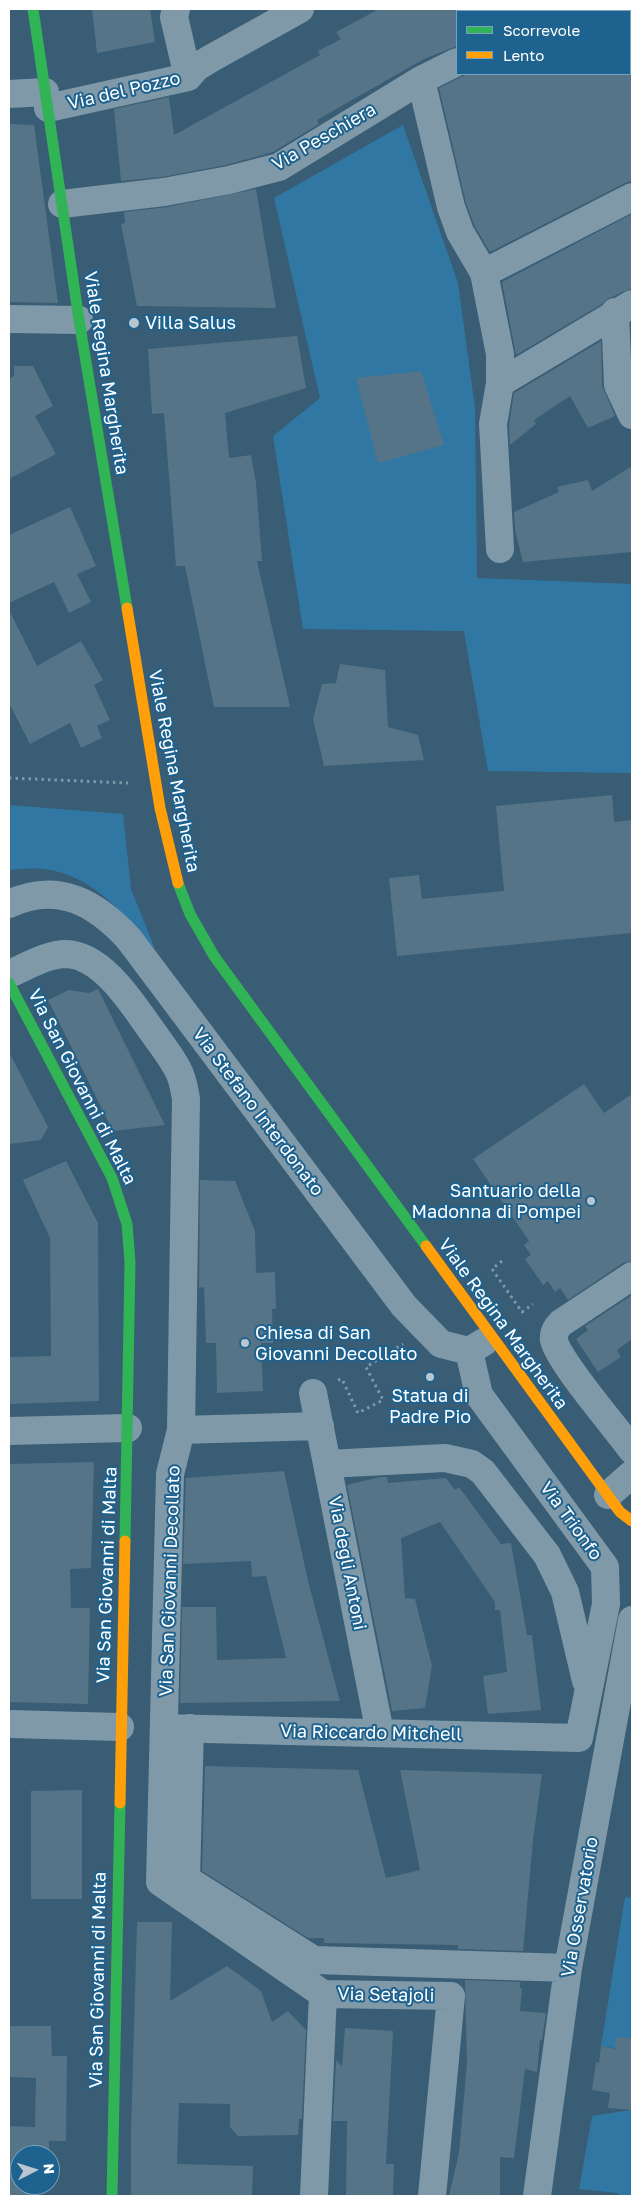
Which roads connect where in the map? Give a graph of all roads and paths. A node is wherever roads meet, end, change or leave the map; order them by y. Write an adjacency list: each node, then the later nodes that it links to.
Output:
1 (33, 9): 8 (main road, Viale Regina Margherita)
2 (176, 9): 5 (street)
3 (300, 9): 5 (street, Via del Pozzo)
4 (456, 63): 6 (street, Via Peschiera)
5 (188, 77): 8 (street, Via del Pozzo)
6 (422, 80): 10 (street, Via Peschiera); 11 (street)
7 (9, 94): 8 (street, Via del Pozzo)
8 (46, 100): 10 (main road, Viale Regina Margherita)
9 (632, 197): 11 (street)
10 (62, 204): 14 (main road, Viale Regina Margherita)
11 (484, 273): 15 (street)
12 (624, 308): 15 (street); 16 (street)
13 (9, 319): 14 (street)
14 (79, 320): 19 (main road, Viale Regina Margherita)
15 (500, 383): 17 (street)
16 (632, 415)
17 (500, 549)
18 (9, 778): 19 (path)
19 (156, 784): 29 (main road, Viale Regina Margherita)
20 (9, 904): 28 (street, Via Stefano Interdonato)
21 (9, 974): 34 (street, Via San Giovanni Decollato)
22 (9, 983): 33 (main road, Via San Giovanni di Malta)
23 (502, 1261): 25 (path)
24 (632, 1276): 36 (street)
25 (508, 1292): 26 (path); 27 (path)
26 (503, 1296)
27 (532, 1304)
28 (426, 1330): 30 (street, Via Stefano Interdonato); 31 (path)
29 (492, 1337): 30 (street); 39 (main road, Viale Regina Margherita)
30 (469, 1351): 42 (street, Via Trionfo)
31 (313, 1393): 32 (street, Via degli Antoni)
32 (320, 1426): 34 (street); 37 (street, Via degli Antoni)
33 (128, 1428): 35 (street); 44 (main road, Via San Giovanni di Malta)
34 (181, 1430): 45 (street, Via San Giovanni Decollato)
35 (9, 1431)
36 (632, 1450)
37 (327, 1464): 42 (street); 46 (street, Via degli Antoni)
38 (632, 1474): 39 (street)
39 (608, 1495): 40 (main road, Viale Regina Margherita)
40 (632, 1521)
41 (632, 1620): 48 (street, Via Osservatorio)
42 (588, 1687): 47 (street, Via Trionfo)
43 (9, 1724): 44 (street)
44 (120, 1727): 50 (main road, Via San Giovanni di Malta)
45 (177, 1728): 46 (street, Via Riccardo Mitchell); 48 (street); 49 (street, Via San Giovanni Decollato)
46 (380, 1733): 47 (street, Via Riccardo Mitchell)
47 (579, 1738)
48 (568, 1968): 53 (street, Via Osservatorio)
49 (323, 1994): 51 (street, Via Setajoli); 52 (street, Via Setajoli)
50 (112, 2196)
51 (314, 2196)
52 (432, 2196)
53 (537, 2196)

